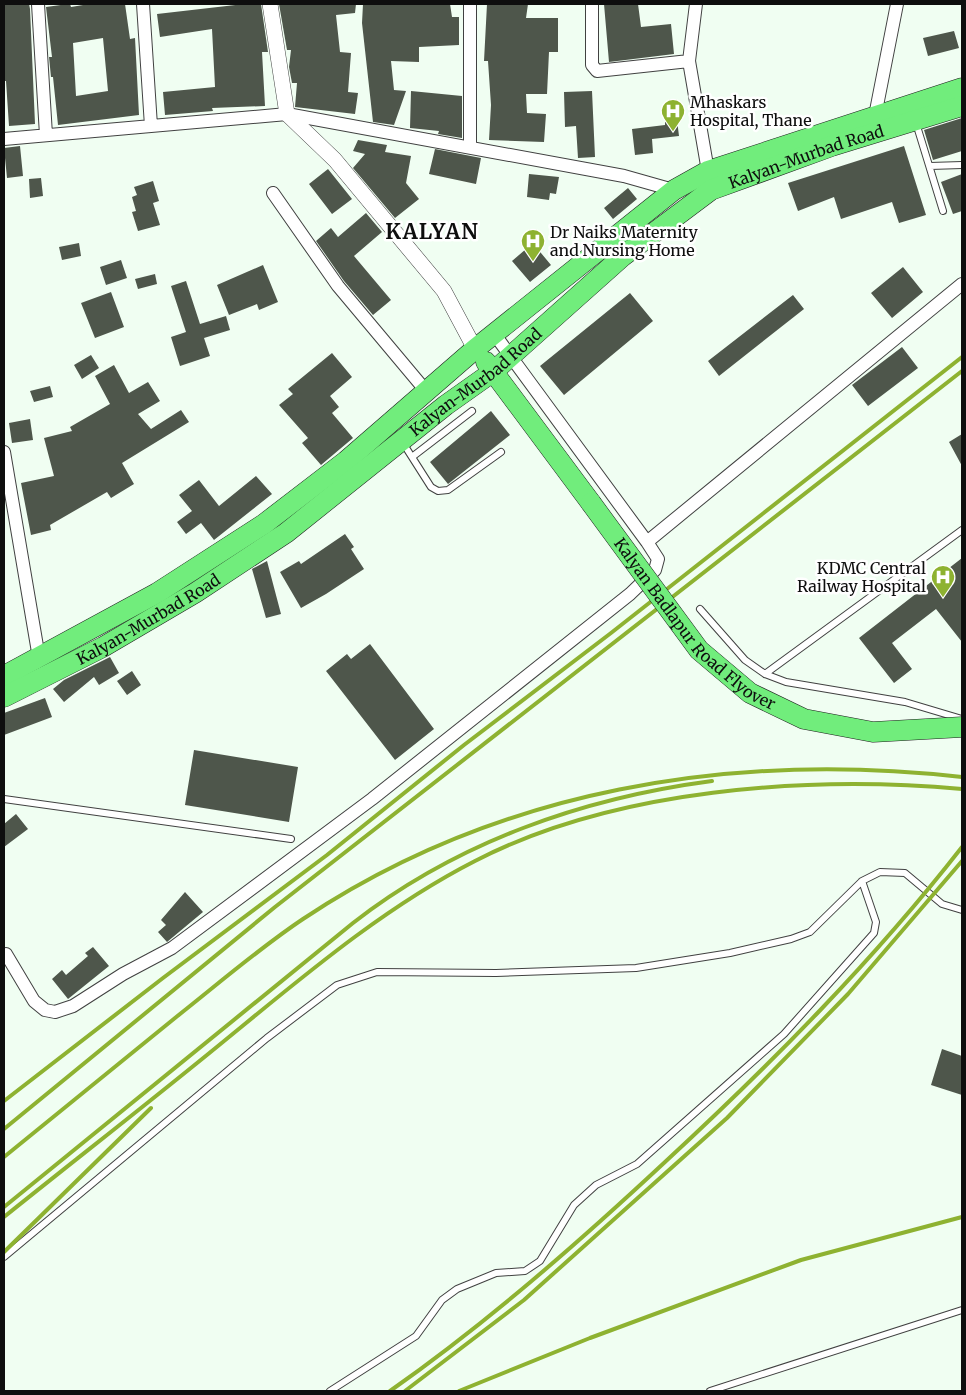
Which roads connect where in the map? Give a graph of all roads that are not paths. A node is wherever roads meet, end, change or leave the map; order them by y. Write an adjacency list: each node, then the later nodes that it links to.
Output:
1 (38, 4): 15 (street)
2 (143, 4): 13 (street)
3 (270, 4): 11 (street)
4 (470, 4): 17 (street)
5 (592, 4): 8 (street)
6 (696, 4): 8 (street)
7 (898, 4): 14 (street)
8 (689, 61): 20 (street)
9 (962, 88): 14 (main road, Kalyan-Murbad Road)
10 (962, 106): 12 (main road, Kalyan-Murbad Road)
11 (288, 114): 13 (street); 17 (street); 26 (street)
12 (916, 122): 14 (main road, Kalyan-Murbad Road); 19 (lane)
13 (151, 126): 15 (street)
14 (872, 126): 20 (main road, Kalyan-Murbad Road)
15 (46, 136): 16 (street)
16 (4, 139)
17 (470, 147): 21 (street)
18 (962, 165): 19 (lane)
19 (930, 166): 23 (lane)
20 (706, 186): 21 (main road, Kalyan-Murbad Road); 21 (street); 27 (main road, Kalyan-Murbad Road)
21 (674, 190): 25 (main road, Kalyan-Murbad Road)
22 (273, 193): 29 (street)
23 (943, 211)
24 (962, 284): 35 (street)
25 (495, 335): 26 (main road, Kalyan-Murbad Road); 27 (street)
26 (475, 349): 28 (main road, Kalyan Badlapur Road Flyover); 29 (main road, Kalyan-Murbad Road)
27 (512, 356): 28 (main road, Kalyan-Murbad Road); 35 (street)
28 (503, 386): 31 (main road, Kalyan-Murbad Road); 42 (main road, Kalyan Badlapur Road Flyover, bridge)
29 (426, 391): 37 (main road, Kalyan-Murbad Road)
30 (472, 411): 31 (lane)
31 (407, 450): 33 (lane); 40 (main road, Kalyan-Murbad Road)
32 (4, 452): 37 (street)
33 (501, 452)
34 (962, 530): 38 (lane)
35 (647, 542): 47 (street)
36 (700, 610): 38 (lane)
37 (39, 658): 39 (main road, Kalyan-Murbad Road)
38 (765, 674): 41 (lane)
39 (4, 676)
40 (4, 697)
41 (962, 719)
42 (962, 727)
43 (4, 798): 44 (lane)
44 (291, 839)
45 (862, 881): 46 (lane); 48 (lane); 50 (lane)
46 (962, 910)
47 (4, 956)
48 (4, 1257)
49 (962, 1310): 51 (lane)
50 (330, 1391)
51 (710, 1391)

